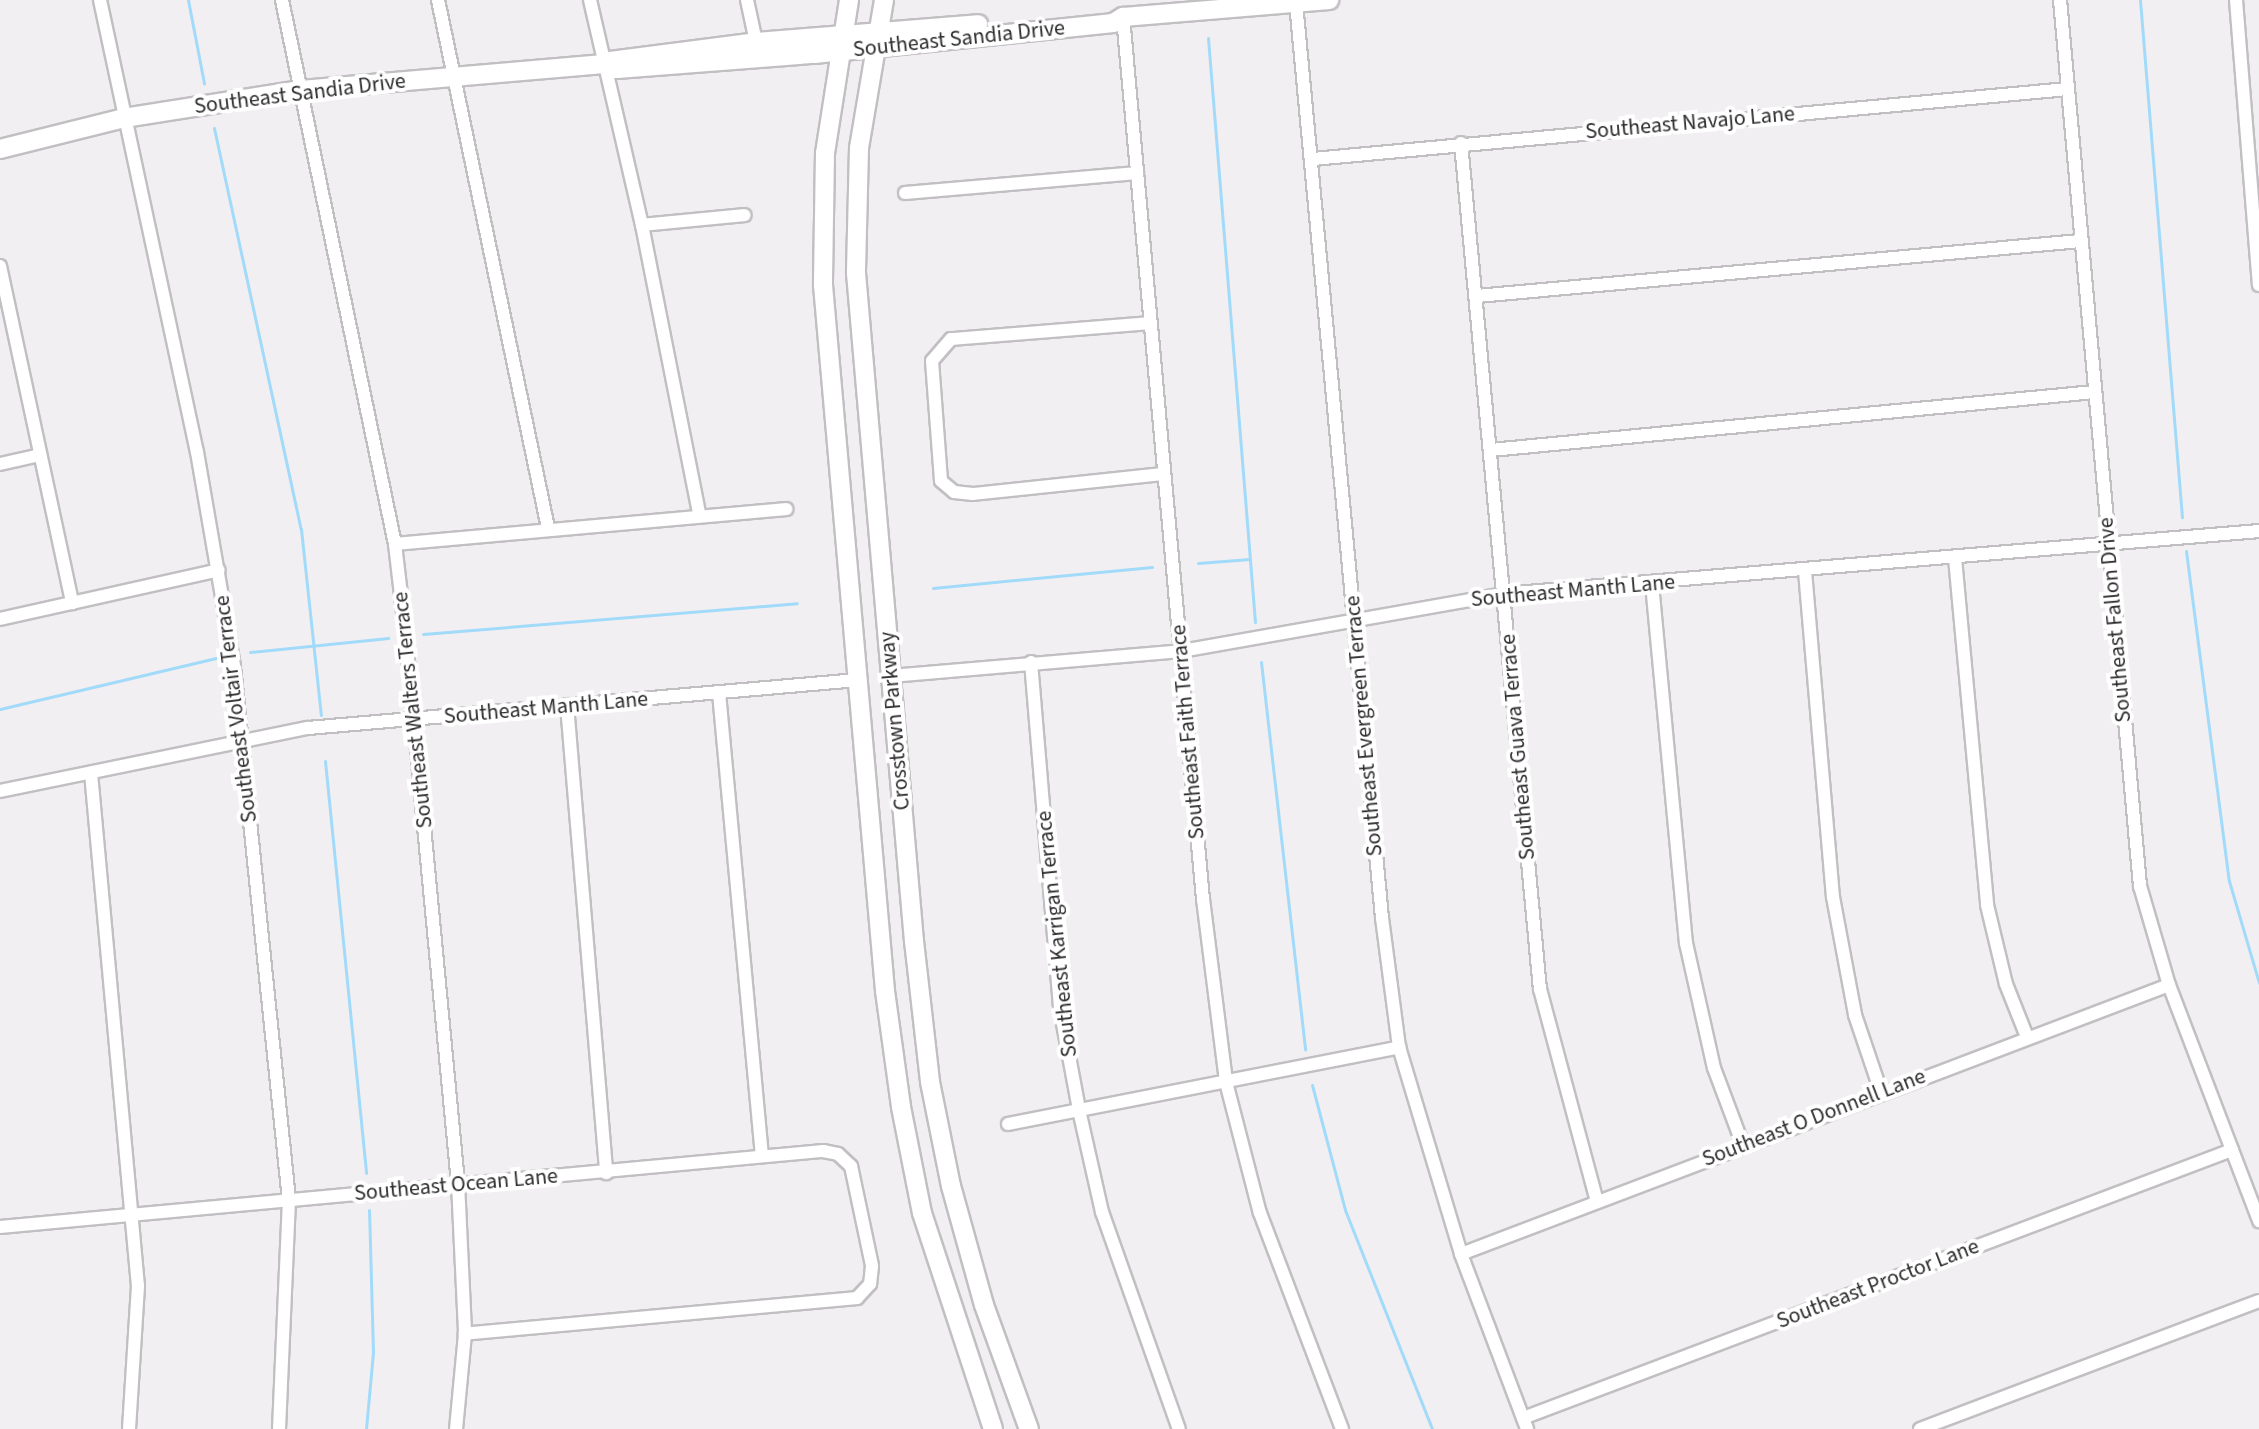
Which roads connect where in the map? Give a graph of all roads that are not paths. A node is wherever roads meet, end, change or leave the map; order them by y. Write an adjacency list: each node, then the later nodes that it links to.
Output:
1 (100, 0): 20 (street, Southeast Voltair Terrace)
2 (282, 0): 19 (street, Southeast Walters Terrace)
3 (438, 0): 17 (street)
4 (590, 0): 16 (street)
5 (747, 0): 14 (street)
6 (849, 0): 15 (main road, Crosstown Parkway)
7 (884, 0): 13 (main road, Crosstown Parkway)
8 (1329, 0): 11 (main road, Southeast Sandia Drive)
9 (2060, 0): 18 (street, Southeast Fallon Drive)
10 (2236, 0): 21 (street)
11 (1296, 3): 12 (main road, Southeast Sandia Drive); 24 (street, Southeast Evergreen Terrace)
12 (1123, 17): 13 (main road, Southeast Sandia Drive); 25 (street, Southeast Faith Terrace)
13 (875, 40): 15 (main road, Southeast Sandia Drive); 56 (main road, Crosstown Parkway)
14 (756, 42): 15 (main road, Southeast Sandia Drive); 16 (main road, Southeast Sandia Drive)
15 (839, 44): 16 (main road, Southeast Sandia Drive); 57 (main road, Crosstown Parkway)
16 (604, 64): 17 (main road, Southeast Sandia Drive); 28 (street)
17 (455, 77): 19 (main road, Southeast Sandia Drive); 42 (street)
18 (2067, 89): 22 (street, Southeast Navajo Lane); 29 (street, Southeast Fallon Drive)
19 (301, 90): 20 (main road, Southeast Sandia Drive); 45 (street, Southeast Walters Terrace)
20 (124, 118): 23 (main road, Southeast Sandia Drive); 47 (street, Southeast Voltair Terrace)
21 (2252, 119): 31 (street)
22 (1461, 143): 24 (street, Southeast Navajo Lane); 32 (street, Southeast Guava Terrace)
23 (0, 149)
24 (1313, 159): 53 (street, Southeast Evergreen Terrace)
25 (1137, 173): 26 (street); 34 (street, Southeast Faith Terrace)
26 (905, 193)
27 (745, 215): 28 (street)
28 (642, 225): 41 (street)
29 (2080, 241): 32 (street); 35 (street, Southeast Fallon Drive)
30 (0, 266): 33 (street)
31 (2259, 285)
32 (1477, 296): 36 (street, Southeast Guava Terrace)
33 (4, 307): 37 (street)
34 (1151, 323): 39 (street, Southeast Faith Terrace); 39 (street)
35 (2094, 392): 36 (street); 44 (street, Southeast Fallon Drive)
36 (1491, 450): 50 (street, Southeast Guava Terrace)
37 (40, 455): 38 (street); 51 (street)
38 (0, 464)
39 (1164, 474): 54 (street, Southeast Faith Terrace)
40 (786, 509): 41 (street)
41 (699, 514): 42 (street)
42 (548, 528): 45 (street)
43 (2259, 531): 44 (street, Southeast Manth Lane)
44 (2109, 542): 46 (street, Southeast Manth Lane); 66 (street, Southeast Fallon Drive)
45 (395, 544): 60 (street, Southeast Walters Terrace)
46 (1955, 558): 48 (street, Southeast Manth Lane); 67 (street)
47 (219, 570): 51 (street); 61 (street, Southeast Voltair Terrace)
48 (1805, 571): 49 (street, Southeast Manth Lane); 70 (street)
49 (1652, 584): 50 (street, Southeast Manth Lane); 73 (street)
50 (1503, 594): 53 (street, Southeast Manth Lane); 79 (street, Southeast Guava Terrace)
51 (72, 603): 52 (street)
52 (0, 619)
53 (1355, 620): 54 (street, Southeast Manth Lane); 68 (street, Southeast Evergreen Terrace)
54 (1181, 651): 55 (street, Southeast Manth Lane); 69 (street, Southeast Faith Terrace)
55 (1031, 662): 56 (street, Southeast Manth Lane); 71 (street, Southeast Karrigan Terrace)
56 (891, 676): 65 (main road, Crosstown Parkway)
57 (858, 680): 58 (street, Southeast Manth Lane); 64 (main road, Crosstown Parkway)
58 (719, 693): 59 (street, Southeast Manth Lane); 75 (street)
59 (567, 705): 60 (street, Southeast Manth Lane); 76 (street)
60 (415, 720): 61 (street, Southeast Manth Lane); 77 (street, Southeast Walters Terrace)
61 (240, 738): 62 (street, Southeast Manth Lane); 78 (street, Southeast Voltair Terrace)
62 (91, 773): 63 (street, Southeast Manth Lane); 80 (street)
63 (0, 791)
64 (881, 933): 65 (main road); 90 (main road, Crosstown Parkway)
65 (914, 941): 91 (main road, Crosstown Parkway)
66 (2169, 985): 67 (street, Southeast O Donnell Lane); 74 (street, Southeast Fallon Drive)
67 (2027, 1037): 70 (street, Southeast O Donnell Lane)
68 (1399, 1047): 69 (street); 83 (street, Southeast Evergreen Terrace)
69 (1226, 1082): 71 (street); 93 (street, Southeast Faith Terrace)
70 (1881, 1092): 73 (street, Southeast O Donnell Lane)
71 (1079, 1110): 72 (street); 92 (street, Southeast Karrigan Terrace)
72 (1008, 1124)
73 (1743, 1145): 79 (street, Southeast O Donnell Lane)
74 (2232, 1150): 81 (street, Southeast Fallon Drive); 86 (street, Southeast Proctor Lane)
75 (762, 1156): 76 (street, Southeast Ocean Lane); 85 (street, Southeast Ocean Lane)
76 (606, 1173): 77 (street, Southeast Ocean Lane)
77 (458, 1183): 78 (street, Southeast Ocean Lane); 85 (street, Southeast Walters Terrace)
78 (289, 1200): 80 (street, Southeast Ocean Lane); 88 (street, Southeast Voltair Terrace)
79 (1597, 1201): 83 (street, Southeast O Donnell Lane)
80 (132, 1214): 82 (street, Southeast Ocean Lane); 87 (street)
81 (2259, 1221)
82 (0, 1227)
83 (1461, 1254): 86 (street, Southeast Evergreen Terrace)
84 (2259, 1301): 94 (street)
85 (465, 1334): 89 (street, Southeast Walters Terrace)
86 (1525, 1423)
87 (129, 1429)
88 (279, 1429)
89 (456, 1429)
90 (993, 1429)
91 (1029, 1429)
92 (1179, 1429)
93 (1342, 1429)
94 (1920, 1429)

